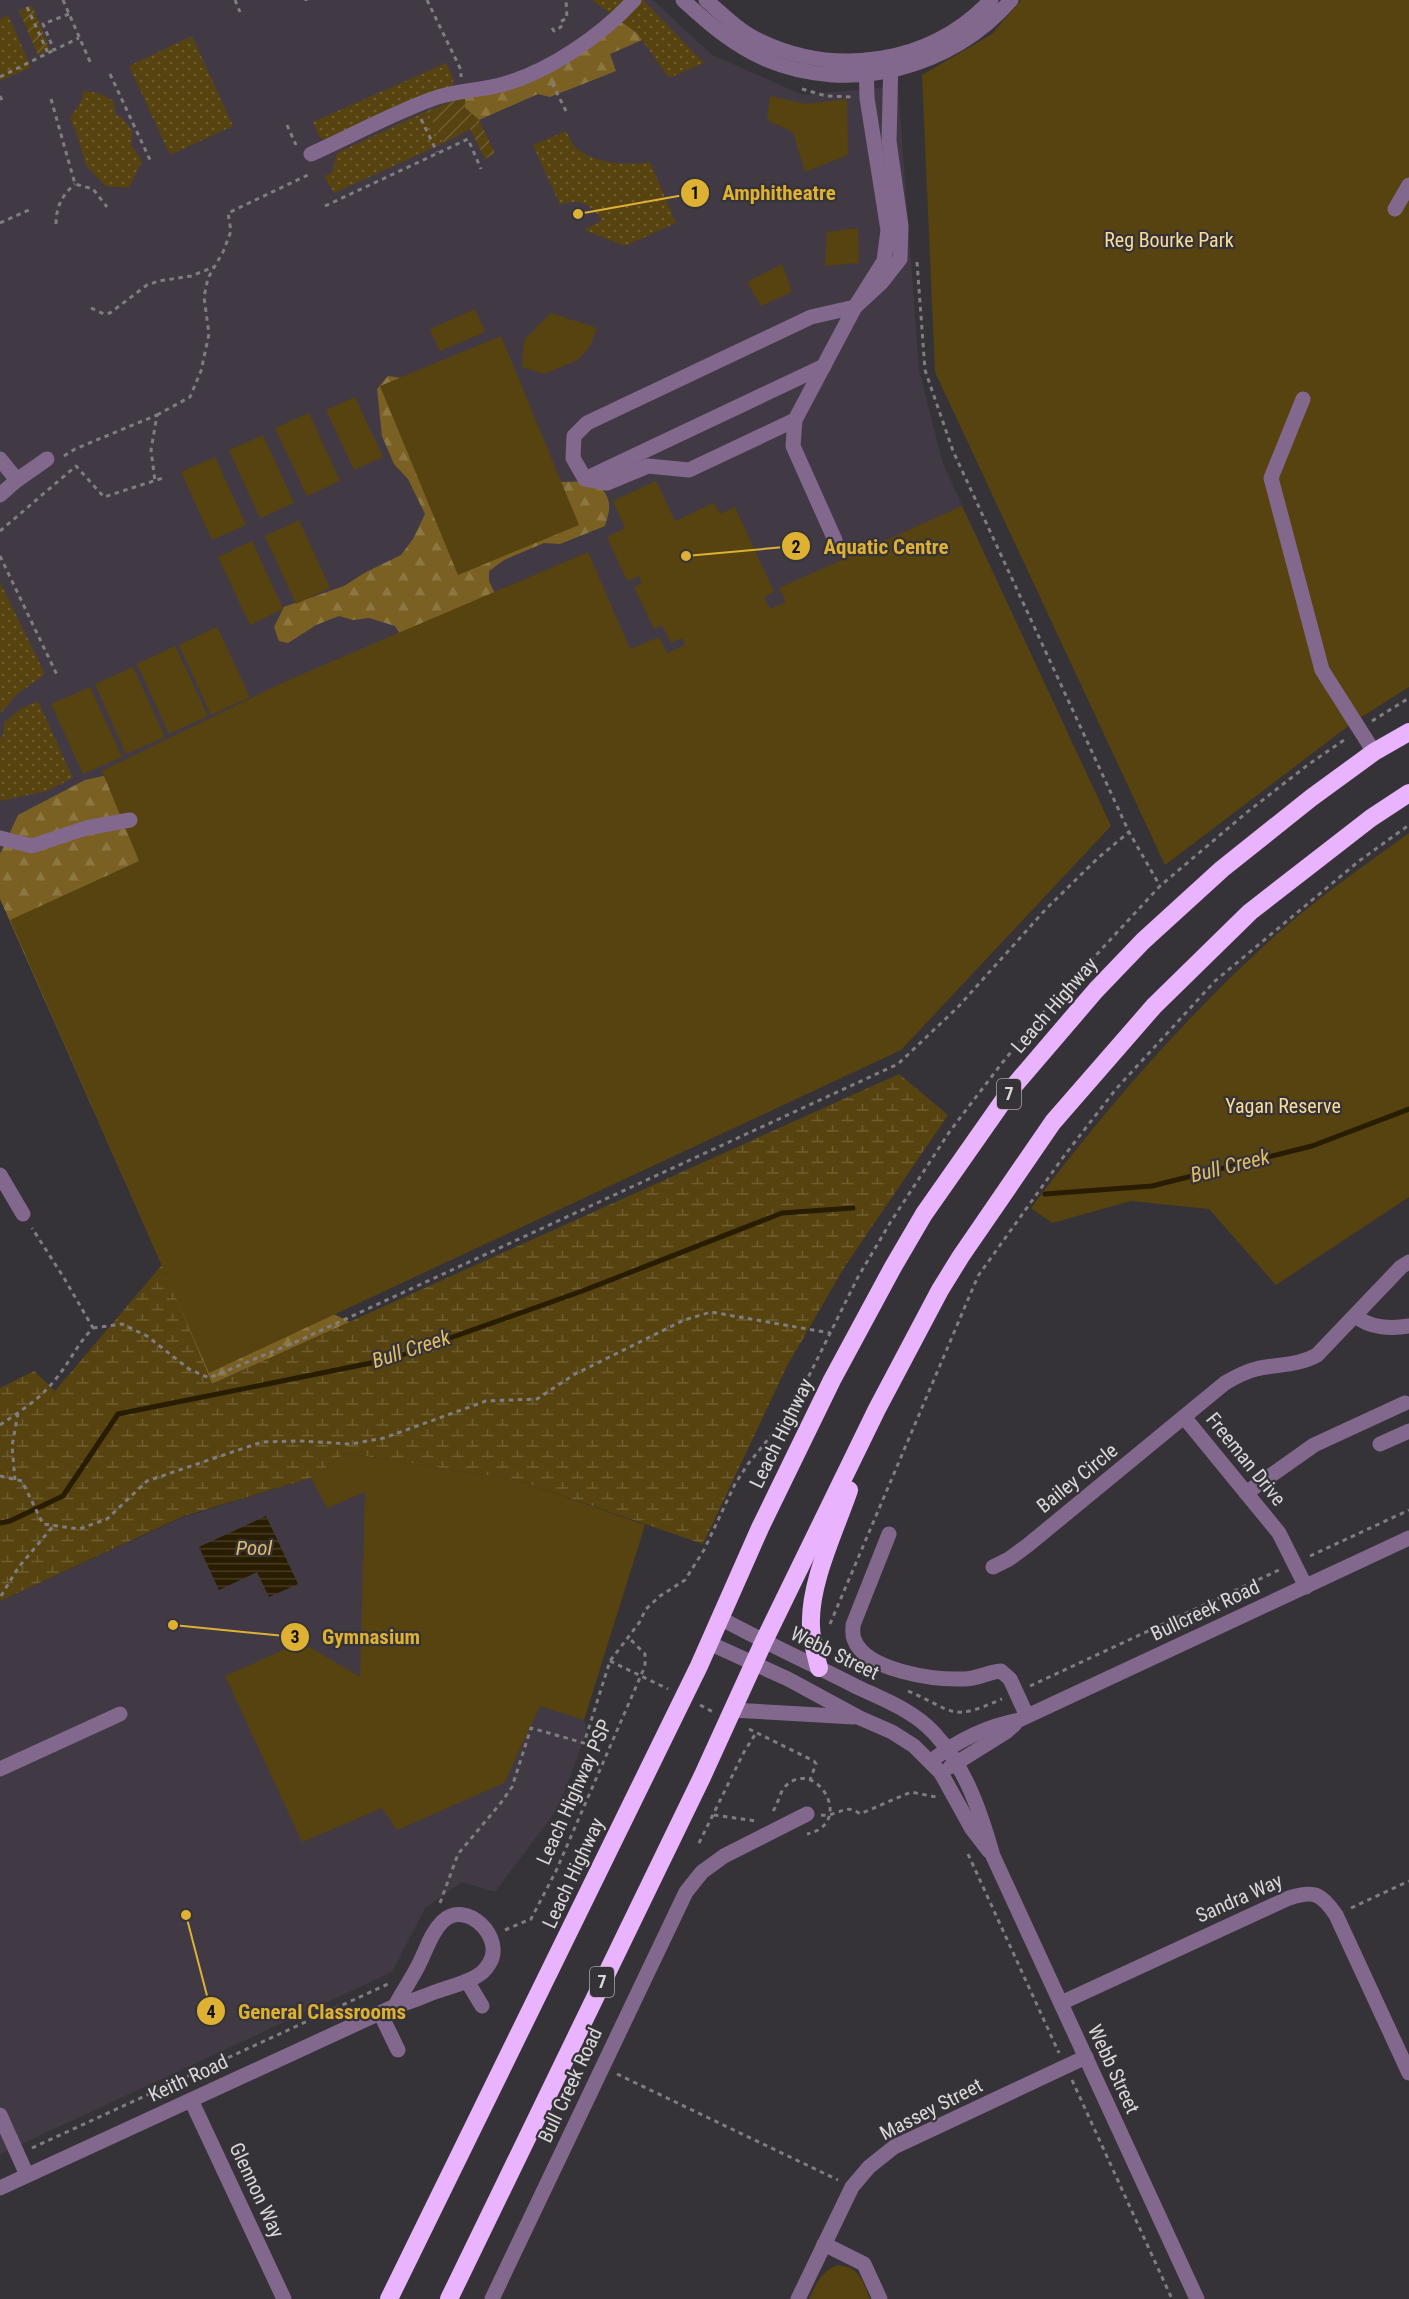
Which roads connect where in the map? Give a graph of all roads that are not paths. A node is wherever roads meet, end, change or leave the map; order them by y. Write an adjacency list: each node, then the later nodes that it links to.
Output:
1 (634, 0): 8 (street)
2 (683, 0): 7 (street)
3 (706, 0): 7 (street)
4 (991, 0): 6 (street)
5 (1011, 0): 6 (street)
6 (891, 64): 7 (street); 11 (street)
7 (866, 67): 11 (street)
8 (311, 154)
9 (1409, 184): 10 (street)
10 (1395, 209)
11 (855, 307): 12 (street); 17 (street)
12 (824, 366): 14 (street); 17 (street)
13 (1303, 399): 22 (street)
14 (795, 420): 17 (street); 20 (street)
15 (0, 459): 18 (street)
16 (52, 460): 18 (street)
17 (585, 479)
18 (17, 480): 19 (street)
19 (0, 495)
20 (835, 540)
21 (1409, 732): 22 (highway, Leach Highway / 7)
22 (1374, 752): 41 (highway, Leach Highway / 7)
23 (1409, 793): 32 (highway, 7)
24 (130, 820): 25 (street)
25 (0, 838)
26 (0, 1175): 27 (street)
27 (23, 1214)
28 (1409, 1262): 29 (street, Freeman Drive)
29 (1356, 1316): 30 (street); 33 (street, Freeman Drive)
30 (1409, 1326)
31 (1405, 1403): 36 (street)
32 (877, 1409): 42 (highway, 7); 45 (highway)
33 (1184, 1417): 36 (street, Freeman Drive); 39 (street, Bailey Circle)
34 (1409, 1431): 35 (street)
35 (1380, 1444)
36 (1246, 1493): 40 (street, Freeman Drive)
37 (889, 1534): 49 (street)
38 (1409, 1538): 40 (street, Bullcreek Road)
39 (993, 1567)
40 (1306, 1587): 49 (street, Bullcreek Road)
41 (720, 1618): 42 (street, Webb Street); 43 (highway, Leach Highway / 7)
42 (764, 1641): 44 (highway, 7); 45 (street, Webb Street)
43 (709, 1643): 44 (street, Webb Street); 69 (highway, Leach Highway / 7)
44 (754, 1664): 46 (highway, 7); 48 (street, Webb Street)
45 (819, 1668): 50 (street, Webb Street)
46 (732, 1710): 48 (street, Webb Street); 70 (highway, 7)
47 (120, 1714): 52 (street)
48 (860, 1718): 51 (street, Webb Street)
49 (1023, 1718): 50 (street, Bullcreek Road)
50 (951, 1755): 51 (street, Bullcreek Road); 54 (street, Webb Street)
51 (936, 1767): 54 (street, Webb Street)
52 (0, 1769)
53 (807, 1814): 71 (street, Bull Creek Road)
54 (993, 1856): 57 (street, Webb Street)
55 (467, 1981): 56 (street, Keith Road); 56 (street, Keith Road); 58 (street)
56 (398, 2000): 59 (street, Keith Road)
57 (1061, 2003): 61 (street, Webb Street); 62 (street, Sandra Way)
58 (482, 2006)
59 (380, 2013): 60 (street); 63 (street, Keith Road)
60 (398, 2050)
61 (1086, 2057): 67 (street, Massey Street); 74 (street, Webb Street)
62 (1409, 2073)
63 (191, 2100): 65 (street, Keith Road); 68 (street, Glennon Way)
64 (0, 2115): 65 (street)
65 (27, 2175): 66 (street, Keith Road)
66 (0, 2188)
67 (824, 2244): 72 (street, Massey Street); 73 (street)
68 (284, 2299)
69 (389, 2299)
70 (449, 2299)
71 (492, 2299)
72 (798, 2299)
73 (880, 2299)
74 (1197, 2299)

